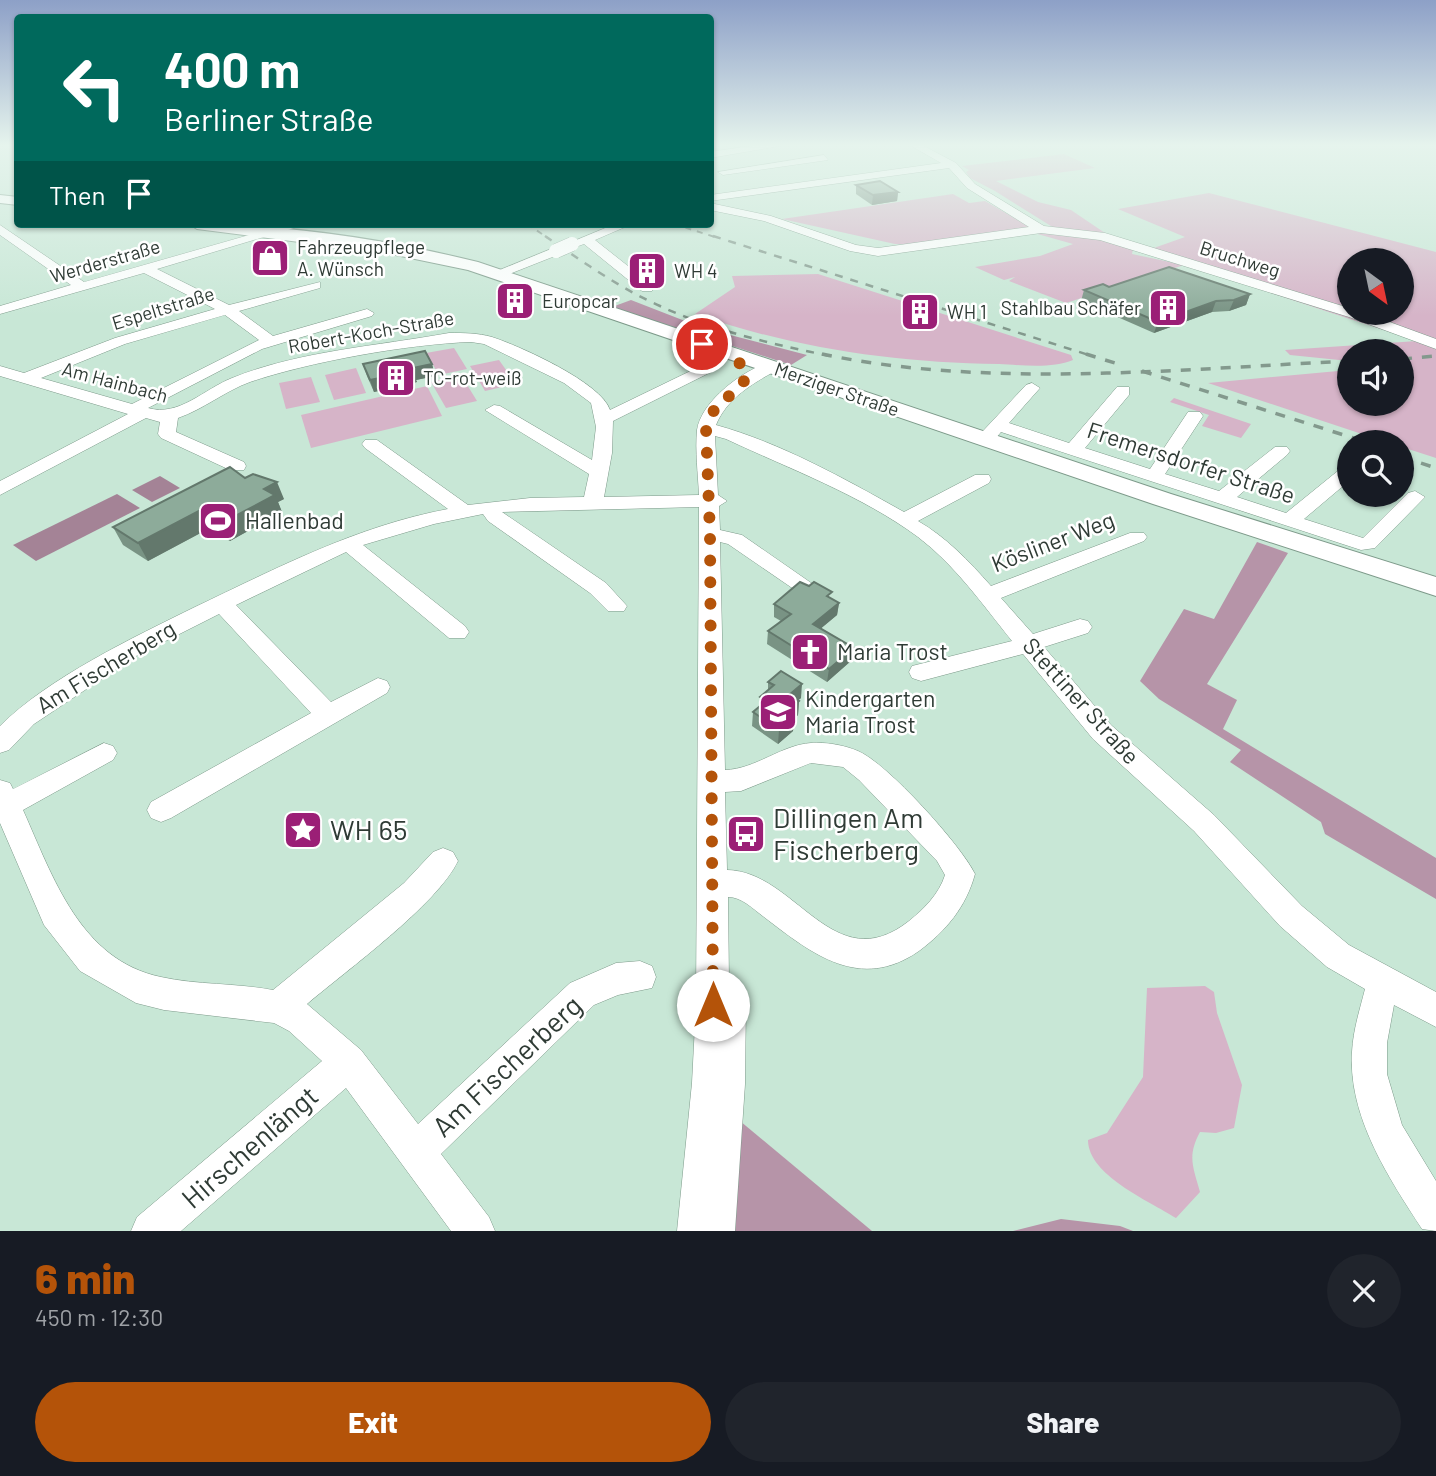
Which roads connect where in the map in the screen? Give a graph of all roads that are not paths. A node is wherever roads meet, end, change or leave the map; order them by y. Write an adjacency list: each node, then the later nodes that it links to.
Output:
1 (996, 201): 7 (street)
2 (714, 207): 7 (street, Bruchweg)
3 (3, 224): 9 (street)
4 (229, 228): 8 (main road, Merziger Straße)
5 (287, 228): 8 (street, Werderstraße)
6 (615, 228): 10 (street)
7 (1041, 229): 18 (street, Bruchweg)
8 (269, 233): 12 (street, Werderstraße); 13 (main road, Merziger Straße)
9 (17, 239): 11 (street); 15 (street)
10 (586, 239): 13 (street, bridge); 16 (street)
11 (0, 244)
12 (147, 269): 15 (street, Werderstraße); 17 (street)
13 (497, 274): 24 (main road, Merziger Straße)
14 (315, 285): 17 (street, Espeltstraße)
15 (82, 287): 19 (street, Werderstraße)
16 (647, 288)
17 (226, 309): 22 (street); 28 (street, Espeltstraße)
18 (1337, 309)
19 (0, 310)
20 (367, 313): 22 (street)
21 (1386, 326): 23 (street, Bruchweg)
22 (270, 341): 33 (street)
23 (1436, 344)
24 (727, 352): 26 (main road, Merziger Straße); 29 (street)
25 (709, 367): 35 (street)
26 (775, 368): 29 (street); 37 (street); 38 (main road, Merziger Straße)
27 (0, 371): 28 (street, Am Hainbach)
28 (25, 378): 33 (street, Am Hainbach)
29 (743, 384): 37 (street)
30 (1032, 388): 38 (street)
31 (1123, 391): 40 (street)
32 (494, 410): 43 (street)
33 (136, 414): 36 (street, Am Hainbach); 47 (street)
34 (1194, 416): 44 (street)
35 (603, 418): 36 (street, Robert-Koch-Straße); 43 (street)
36 (168, 424): 42 (street, Am Hainbach)
37 (711, 429): 50 (street); 54 (street, Stettiner Straße)
38 (992, 433): 40 (street, Fremersdorfer Straße); 59 (main road, Merziger Straße)
39 (372, 444): 53 (street)
40 (1073, 450): 44 (street, Fremersdorfer Straße)
41 (1282, 451): 49 (street)
42 (237, 466)
43 (598, 471): 51 (street)
44 (1154, 477): 49 (street, Fremersdorfer Straße)
45 (982, 480): 54 (street)
46 (1337, 482): 55 (street)
47 (0, 489)
48 (1415, 497): 55 (street, Fremersdorfer Straße)
49 (1222, 499): 55 (street, Fremersdorfer Straße)
50 (713, 501): 51 (street, Am Fischerberg); 56 (street)
51 (593, 503): 52 (street, Am Fischerberg)
52 (489, 507): 53 (street, Am Fischerberg); 63 (street)
53 (463, 511): 58 (street, Am Fischerberg)
54 (906, 519): 61 (street, Stettiner Straße)
55 (1289, 522)
56 (715, 534): 60 (street); 72 (street)
57 (1137, 537): 61 (street, Kösliner Weg)
58 (348, 542): 62 (street, Am Fischerberg); 65 (street)
59 (1417, 581)
60 (806, 587)
61 (988, 595): 66 (street, Stettiner Straße)
62 (220, 603): 69 (street); 70 (street, Am Fischerberg)
63 (616, 606)
64 (1080, 627): 66 (street)
65 (457, 632)
66 (1028, 644): 67 (street); 78 (street, Stettiner Straße)
67 (921, 672)
68 (378, 687): 69 (street)
69 (329, 715): 74 (street)
70 (0, 743)
71 (104, 753): 73 (street, Am Fischerberg)
72 (719, 781): 76 (street); 76 (street)
73 (3, 798): 79 (street, Am Fischerberg)
74 (161, 810)
75 (443, 861): 79 (street)
76 (721, 884): 86 (street); 87 (street)
77 (640, 977): 82 (street, Am Fischerberg)
78 (1383, 983): 80 (street, Stettiner Straße); 83 (street)
79 (278, 1007): 81 (street, Am Fischerberg)
80 (1436, 1010)
81 (349, 1062): 82 (street, Am Fischerberg); 84 (street, Hirschenlängt)
82 (416, 1152): 85 (street, Am Fischerberg)
83 (1436, 1215)
84 (151, 1231)
85 (475, 1231)
86 (697, 1231)
87 (715, 1231)

